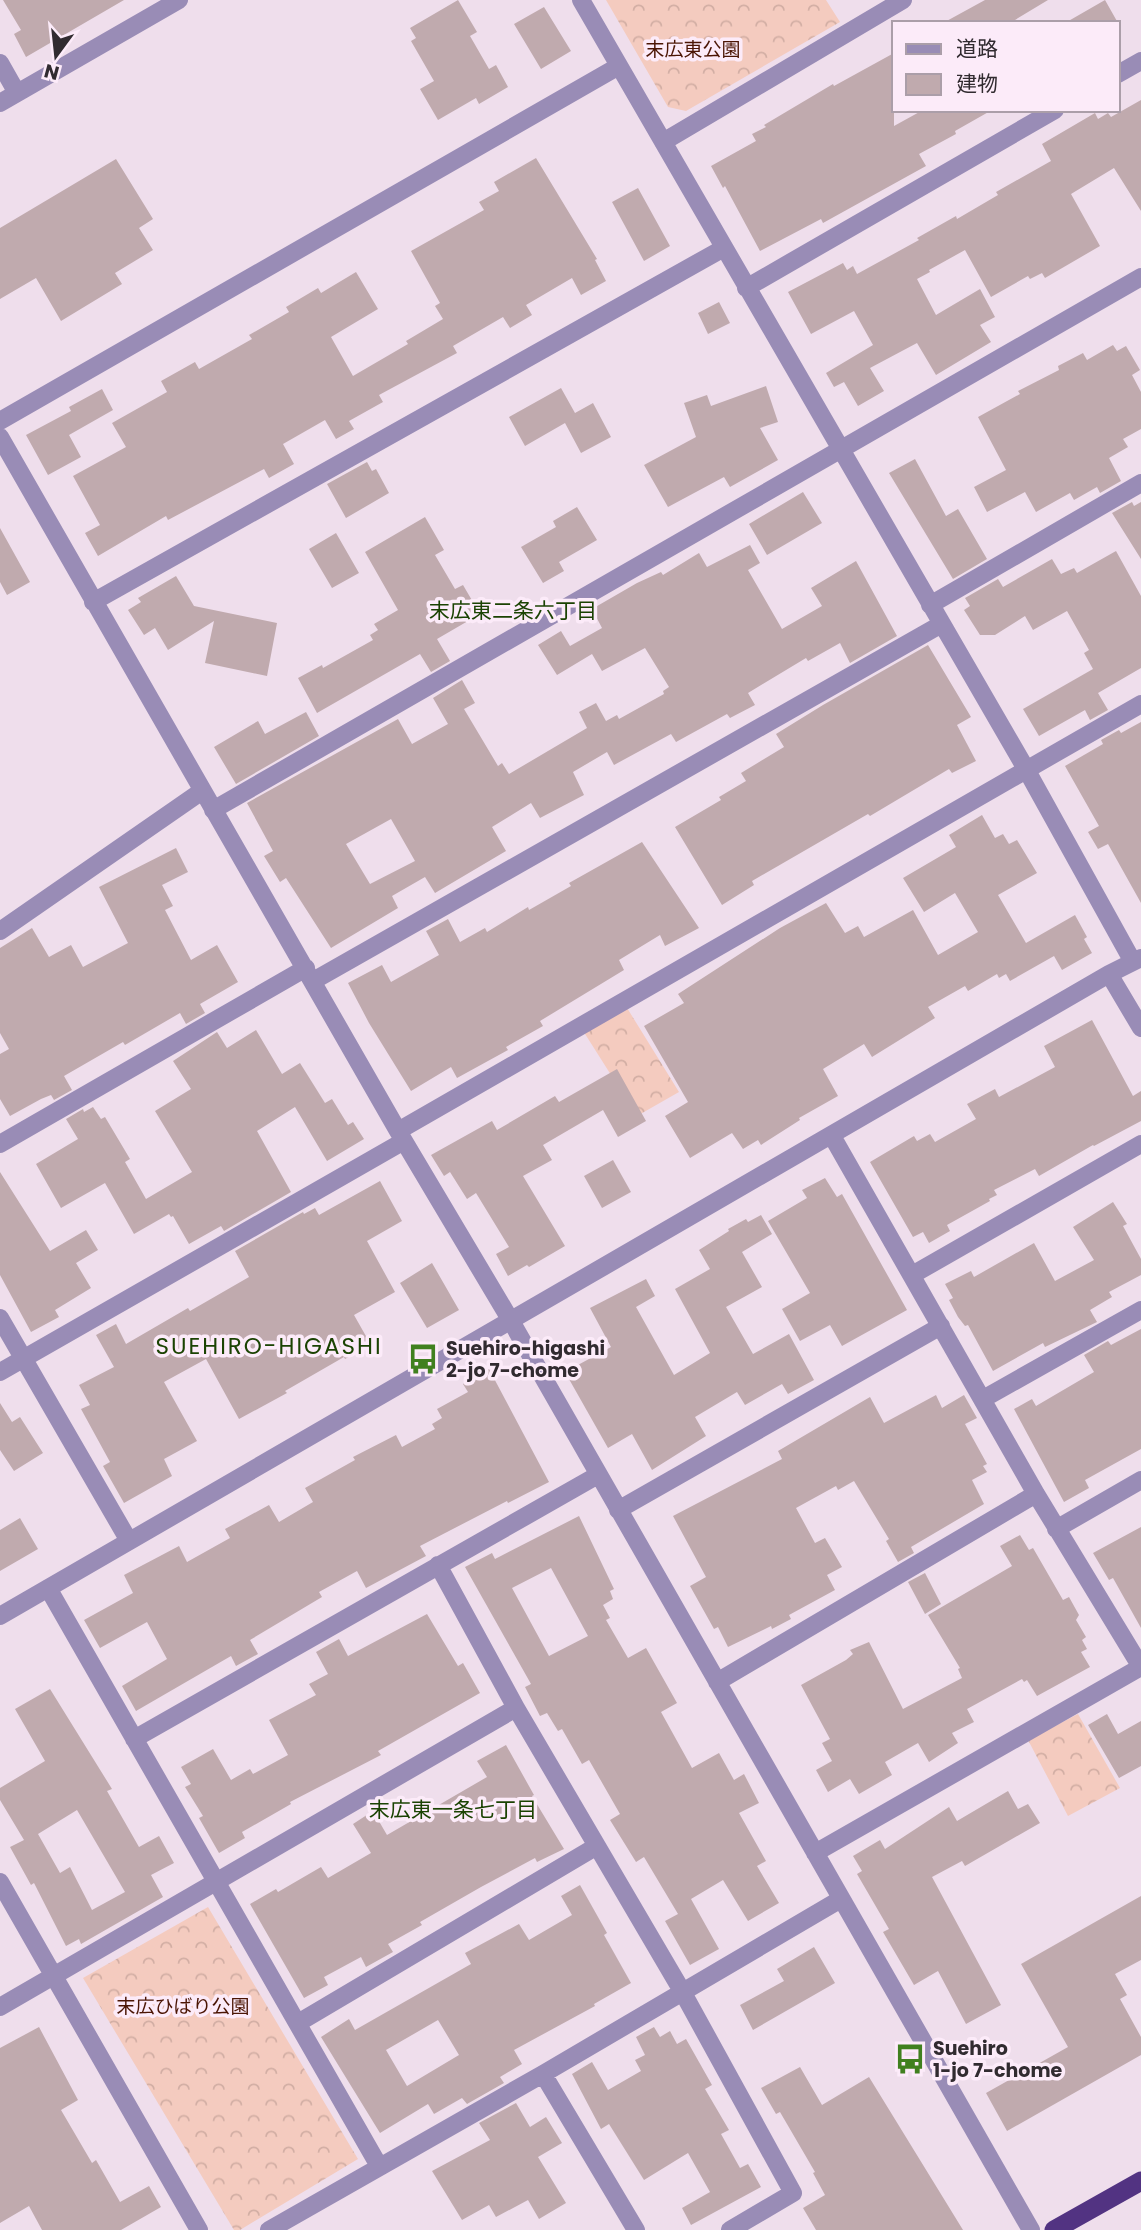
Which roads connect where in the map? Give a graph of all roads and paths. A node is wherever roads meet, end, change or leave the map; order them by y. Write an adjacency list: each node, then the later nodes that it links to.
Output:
1 (582, 0): 6 (street)
2 (903, 0): 11 (street)
3 (177, 1): 8 (street)
4 (1141, 61): 7 (street)
5 (0, 63): 8 (street)
6 (619, 66): 11 (street); 15 (street)
7 (1120, 73)
8 (18, 93): 9 (street)
9 (0, 103)
10 (1052, 112): 14 (street)
11 (663, 142): 12 (street)
12 (724, 248): 14 (street); 19 (street)
13 (1141, 277): 17 (street)
14 (747, 288): 17 (street)
15 (0, 421)
16 (0, 437): 19 (street)
17 (840, 450): 20 (street); 25 (street)
18 (1141, 483): 20 (street)
19 (93, 602): 24 (street)
20 (930, 605): 21 (street)
21 (940, 625): 23 (street); 29 (street)
22 (1141, 704): 23 (street)
23 (1026, 769): 27 (street); 31 (street)
24 (202, 791): 25 (street); 26 (street)
25 (213, 810): 29 (street)
26 (0, 931)
27 (1137, 960): 28 (street)
28 (1109, 974): 30 (street); 32 (street)
29 (309, 975): 31 (street); 33 (street)
30 (1141, 1028)
31 (401, 1136): 38 (street); 40 (street)
32 (832, 1136): 35 (street); 38 (street)
33 (0, 1144)
34 (1141, 1144): 35 (street)
35 (912, 1275): 39 (street)
36 (1141, 1310): 42 (street)
37 (0, 1318): 40 (street)
38 (511, 1321): 43 (street); 48 (street)
39 (941, 1326): 42 (street); 46 (street)
40 (24, 1358): 41 (street); 48 (street)
41 (0, 1372)
42 (983, 1399): 45 (street)
43 (598, 1475): 46 (street); 49 (street)
44 (1141, 1480): 47 (street)
45 (1036, 1494): 47 (street); 53 (street)
46 (618, 1510): 53 (street)
47 (1056, 1529): 52 (street)
48 (130, 1541): 50 (street)
49 (438, 1565): 54 (street); 55 (street)
50 (48, 1588): 51 (street); 55 (street)
51 (0, 1616)
52 (1141, 1667): 57 (street)
53 (717, 1682): 57 (street)
54 (516, 1708): 56 (street); 59 (street)
55 (134, 1740): 59 (street)
56 (597, 1846): 62 (street); 64 (street)
57 (815, 1853): 60 (street)
58 (0, 1882): 61 (street)
59 (218, 1882): 61 (street); 64 (street)
60 (841, 1899): 62 (street); 72 (street)
61 (54, 1974): 63 (street); 68 (street)
62 (682, 1991): 65 (street); 71 (street)
63 (0, 2007)
64 (298, 2023): 66 (street)
65 (543, 2074): 66 (street); 70 (street)
66 (379, 2166): 69 (street)
67 (1141, 2181): 73 (highway)
68 (200, 2230)
69 (269, 2230)
70 (636, 2230)
71 (730, 2230)
72 (1031, 2230)
73 (1054, 2230)

